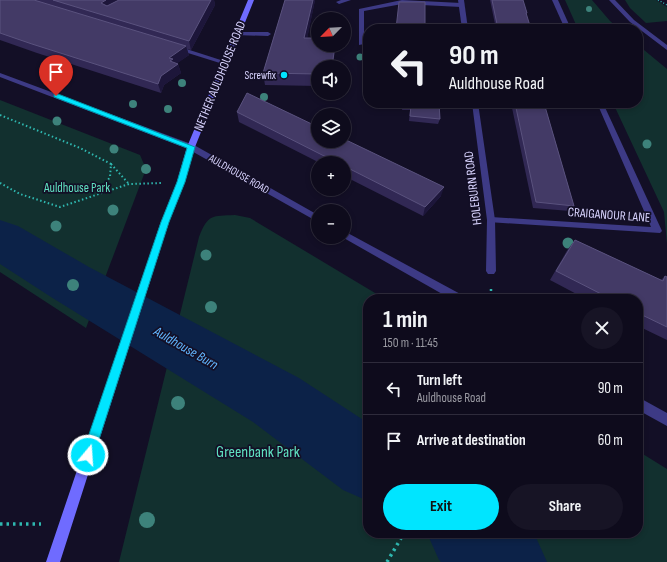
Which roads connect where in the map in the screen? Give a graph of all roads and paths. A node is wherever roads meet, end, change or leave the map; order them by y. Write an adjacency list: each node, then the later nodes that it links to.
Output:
1 (251, 0): 13 (main road, NETHER AULDHOUSE ROAD)
2 (348, 0): 6 (street)
3 (555, 0): 10 (street)
4 (612, 0): 11 (street)
5 (658, 0): 8 (path)
6 (339, 2)
7 (461, 3): 9 (street); 16 (street)
8 (667, 5)
9 (464, 24)
10 (566, 24)
11 (636, 24)
12 (643, 29): 17 (street)
13 (237, 34): 14 (street); 18 (main road, NETHER AULDHOUSE ROAD)
14 (268, 34)
15 (164, 44): 18 (street)
16 (361, 44)
17 (667, 48)
18 (225, 63): 23 (main road, NETHER AULDHOUSE ROAD)
19 (0, 75): 23 (street, AULDHOUSE ROAD)
20 (476, 108): 30 (street, HOLEBURN ROAD)
21 (602, 108): 30 (street, CRAIGANOUR LANE)
22 (0, 116): 24 (path)
23 (191, 147): 25 (main road, NETHER AULDHOUSE ROAD); 29 (street, AULDHOUSE ROAD)
24 (111, 164): 27 (path); 28 (path)
25 (181, 182): 27 (path); 37 (main road, NETHER AULDHOUSE ROAD)
26 (0, 183): 28 (path)
27 (129, 184): 28 (path)
28 (98, 194)
29 (311, 215)
30 (491, 220): 32 (street, HOLEBURN ROAD)
31 (351, 238): 33 (street)
32 (491, 271)
33 (451, 294)
34 (643, 406): 35 (street)
35 (667, 420)
36 (0, 524): 37 (path)
37 (65, 524): 39 (main road, NETHER AULDHOUSE ROAD)
38 (402, 538): 40 (path)
39 (53, 562)
40 (387, 562)

